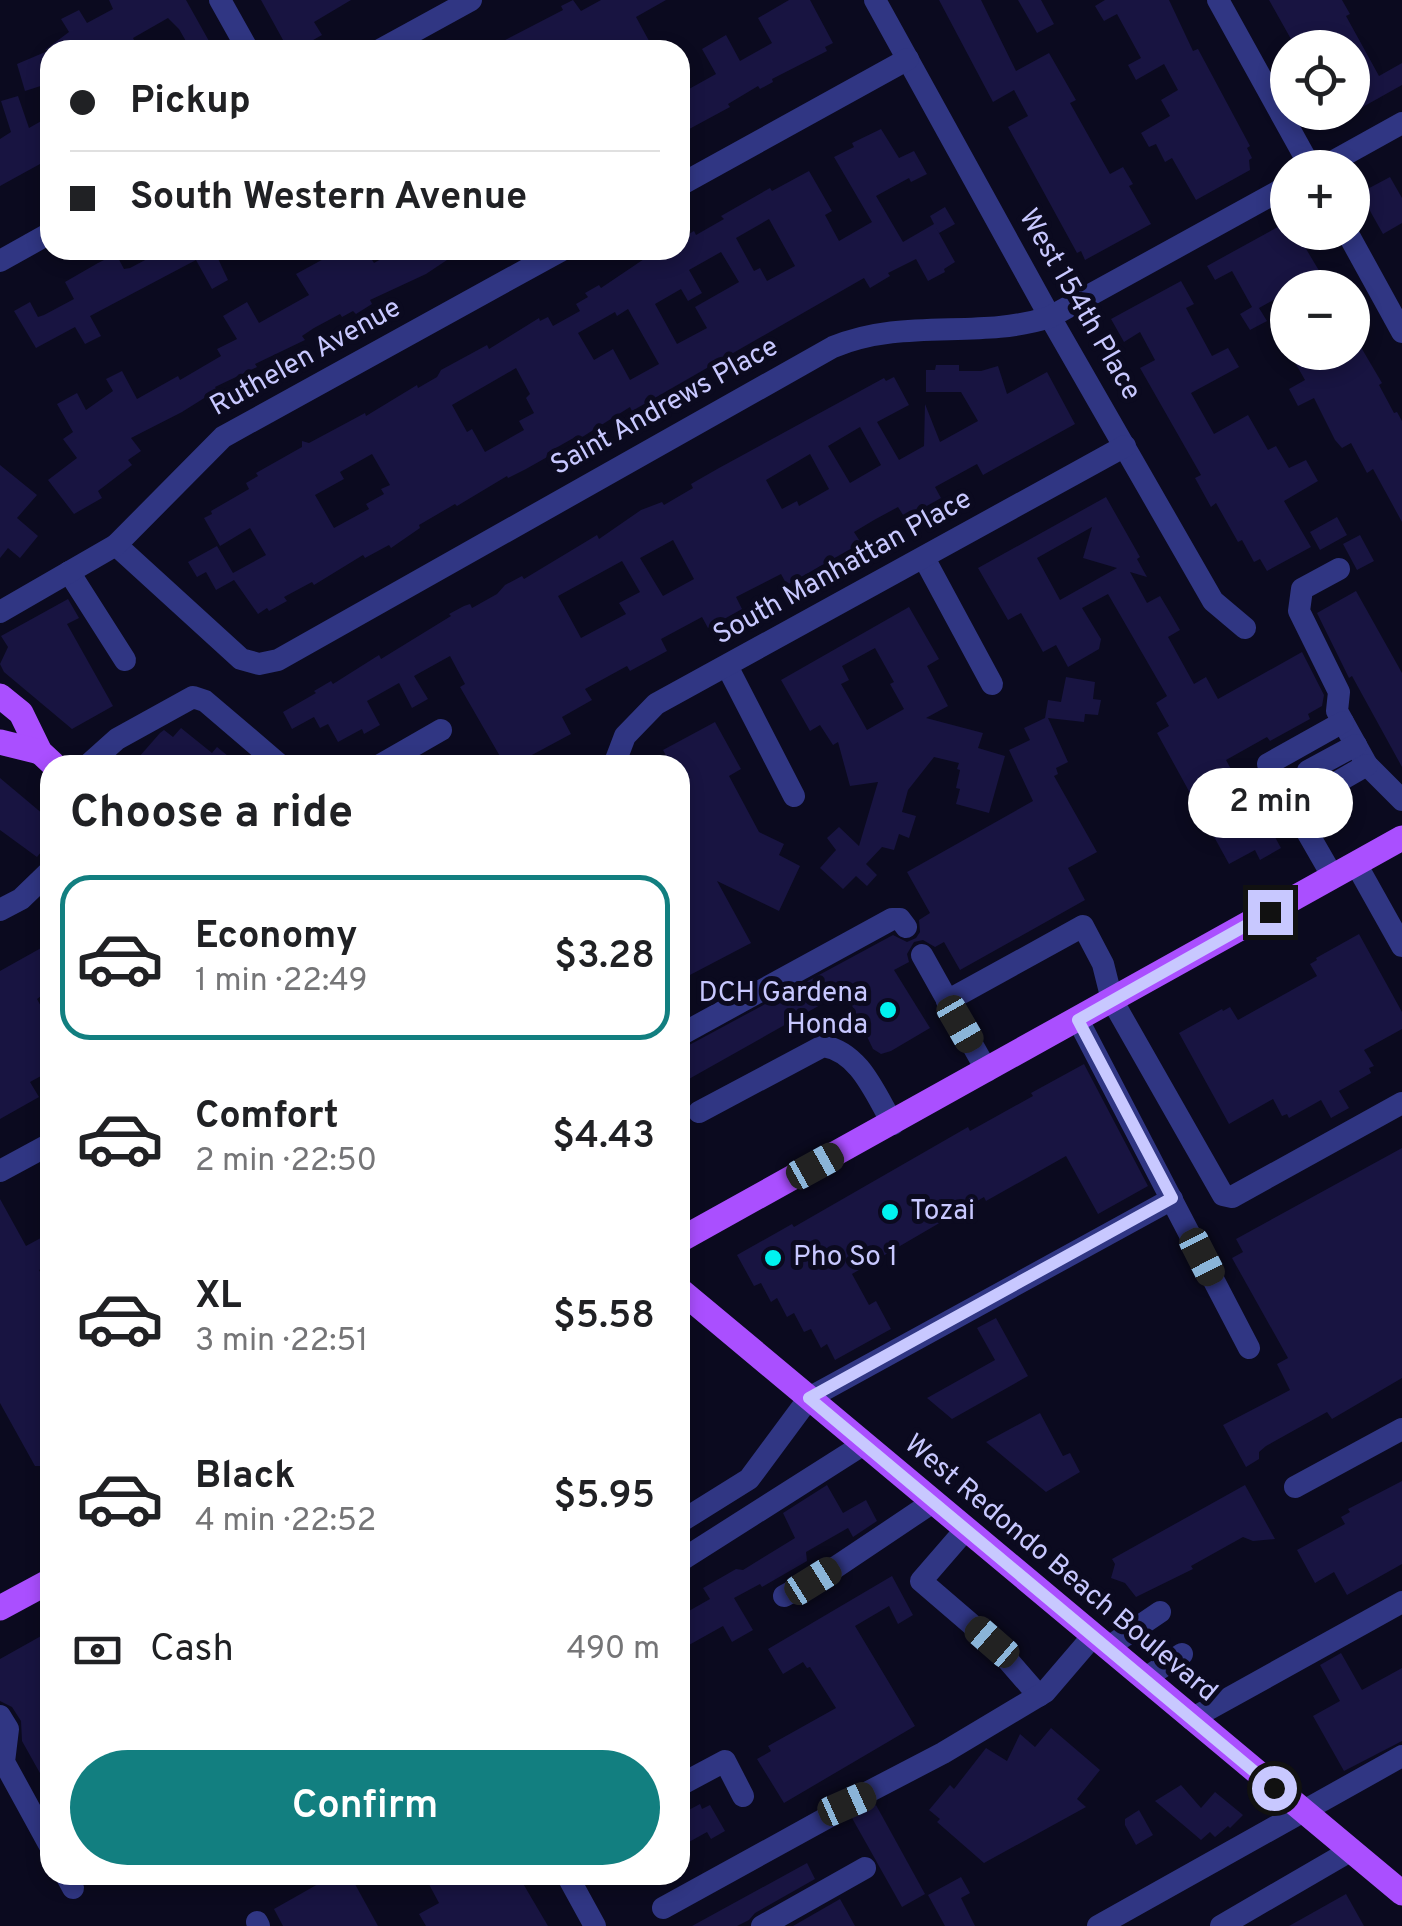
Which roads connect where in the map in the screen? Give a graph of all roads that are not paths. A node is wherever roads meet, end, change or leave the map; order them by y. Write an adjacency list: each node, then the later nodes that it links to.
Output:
1 (220, 0): 5 (street)
2 (471, 0): 6 (street)
3 (875, 0): 7 (street, West 154th Place)
4 (1218, 0): 9 (street)
5 (242, 40)
6 (398, 40)
7 (908, 60): 11 (street); 17 (street, West 154th Place)
8 (1402, 123): 10 (street)
9 (1301, 150)
10 (1353, 150)
11 (690, 180)
12 (1270, 196): 17 (street, Saint Andrews Place)
13 (40, 239): 16 (street)
14 (1357, 250): 18 (street)
15 (544, 260): 20 (street, Ruthelen Avenue)
16 (0, 261)
17 (1050, 317): 19 (street, West 154th Place); 20 (street, Saint Andrews Place)
18 (1402, 332)
19 (1125, 446): 21 (street, South Manhattan Place); 25 (street, West 154th Place)
20 (116, 545): 23 (street, Ruthelen Avenue)
21 (924, 558): 27 (street, South Manhattan Place); 28 (street)
22 (1339, 569): 30 (street)
23 (69, 572): 24 (street, Ruthelen Avenue); 26 (street)
24 (0, 612)
25 (1245, 628)
26 (125, 660)
27 (727, 666): 37 (street, South Manhattan Place); 41 (street)
28 (992, 684)
29 (0, 696): 33 (main road)
30 (1343, 722): 38 (street); 43 (street)
31 (442, 730): 36 (street)
32 (0, 742): 39 (main road)
33 (45, 755)
34 (100, 755): 35 (street)
35 (268, 755)
36 (398, 755)
37 (617, 755)
38 (1361, 755): 40 (street); 42 (street); 43 (street)
39 (40, 756)
40 (1308, 771)
41 (794, 796)
42 (1402, 800)
43 (1292, 808): 46 (street)
44 (1402, 838): 45 (main road)
45 (1356, 864): 46 (main road); 50 (street)
46 (1333, 878): 52 (main road)
47 (40, 885): 48 (street)
48 (0, 910)
49 (906, 927): 55 (street)
50 (1402, 946)
51 (922, 955): 53 (street)
52 (1112, 1000): 53 (street); 54 (main road); 57 (street)
53 (947, 1001): 56 (street)
54 (1078, 1020): 56 (main road); 62 (street)
55 (690, 1030)
56 (987, 1071): 59 (main road)
57 (1402, 1103)
58 (699, 1112): 59 (street)
59 (893, 1124): 63 (main road)
60 (40, 1149): 61 (street)
61 (0, 1171)
62 (1172, 1198): 65 (street); 66 (street)
63 (690, 1235)
64 (690, 1298): 66 (main road, West Redondo Beach Boulevard)
65 (1249, 1348)
66 (809, 1398): 68 (main road, West Redondo Beach Boulevard); 71 (street)
67 (1402, 1428): 69 (street)
68 (864, 1444): 70 (main road, West Redondo Beach Boulevard); 73 (street)
69 (1296, 1487)
70 (933, 1502): 72 (main road, West Redondo Beach Boulevard); 75 (street)
71 (690, 1516)
72 (966, 1529): 79 (main road, West Redondo Beach Boulevard); 82 (street)
73 (690, 1555)
74 (40, 1586): 77 (main road)
75 (784, 1596)
76 (1402, 1602): 84 (street)
77 (0, 1608)
78 (1160, 1612): 79 (street)
79 (1100, 1642): 81 (main road, West Redondo Beach Boulevard); 82 (street)
80 (1182, 1654): 81 (street)
81 (1144, 1679): 84 (main road, West Redondo Beach Boulevard)
82 (1039, 1696): 95 (street)
83 (0, 1716): 89 (street)
84 (1192, 1719): 88 (main road, West Redondo Beach Boulevard)
85 (1402, 1756): 88 (street)
86 (690, 1780): 87 (street)
87 (743, 1796)
88 (1302, 1811): 90 (main road, West Redondo Beach Boulevard); 94 (street)
89 (40, 1828)
90 (1350, 1851): 93 (main road, West Redondo Beach Boulevard); 100 (street)
91 (865, 1868): 97 (street)
92 (572, 1885): 96 (street)
93 (1402, 1894)
94 (1134, 1905): 98 (street); 99 (street)
95 (663, 1908)
96 (595, 1926)
97 (762, 1926)
98 (1098, 1926)
99 (1147, 1926)
100 (1221, 1926)

